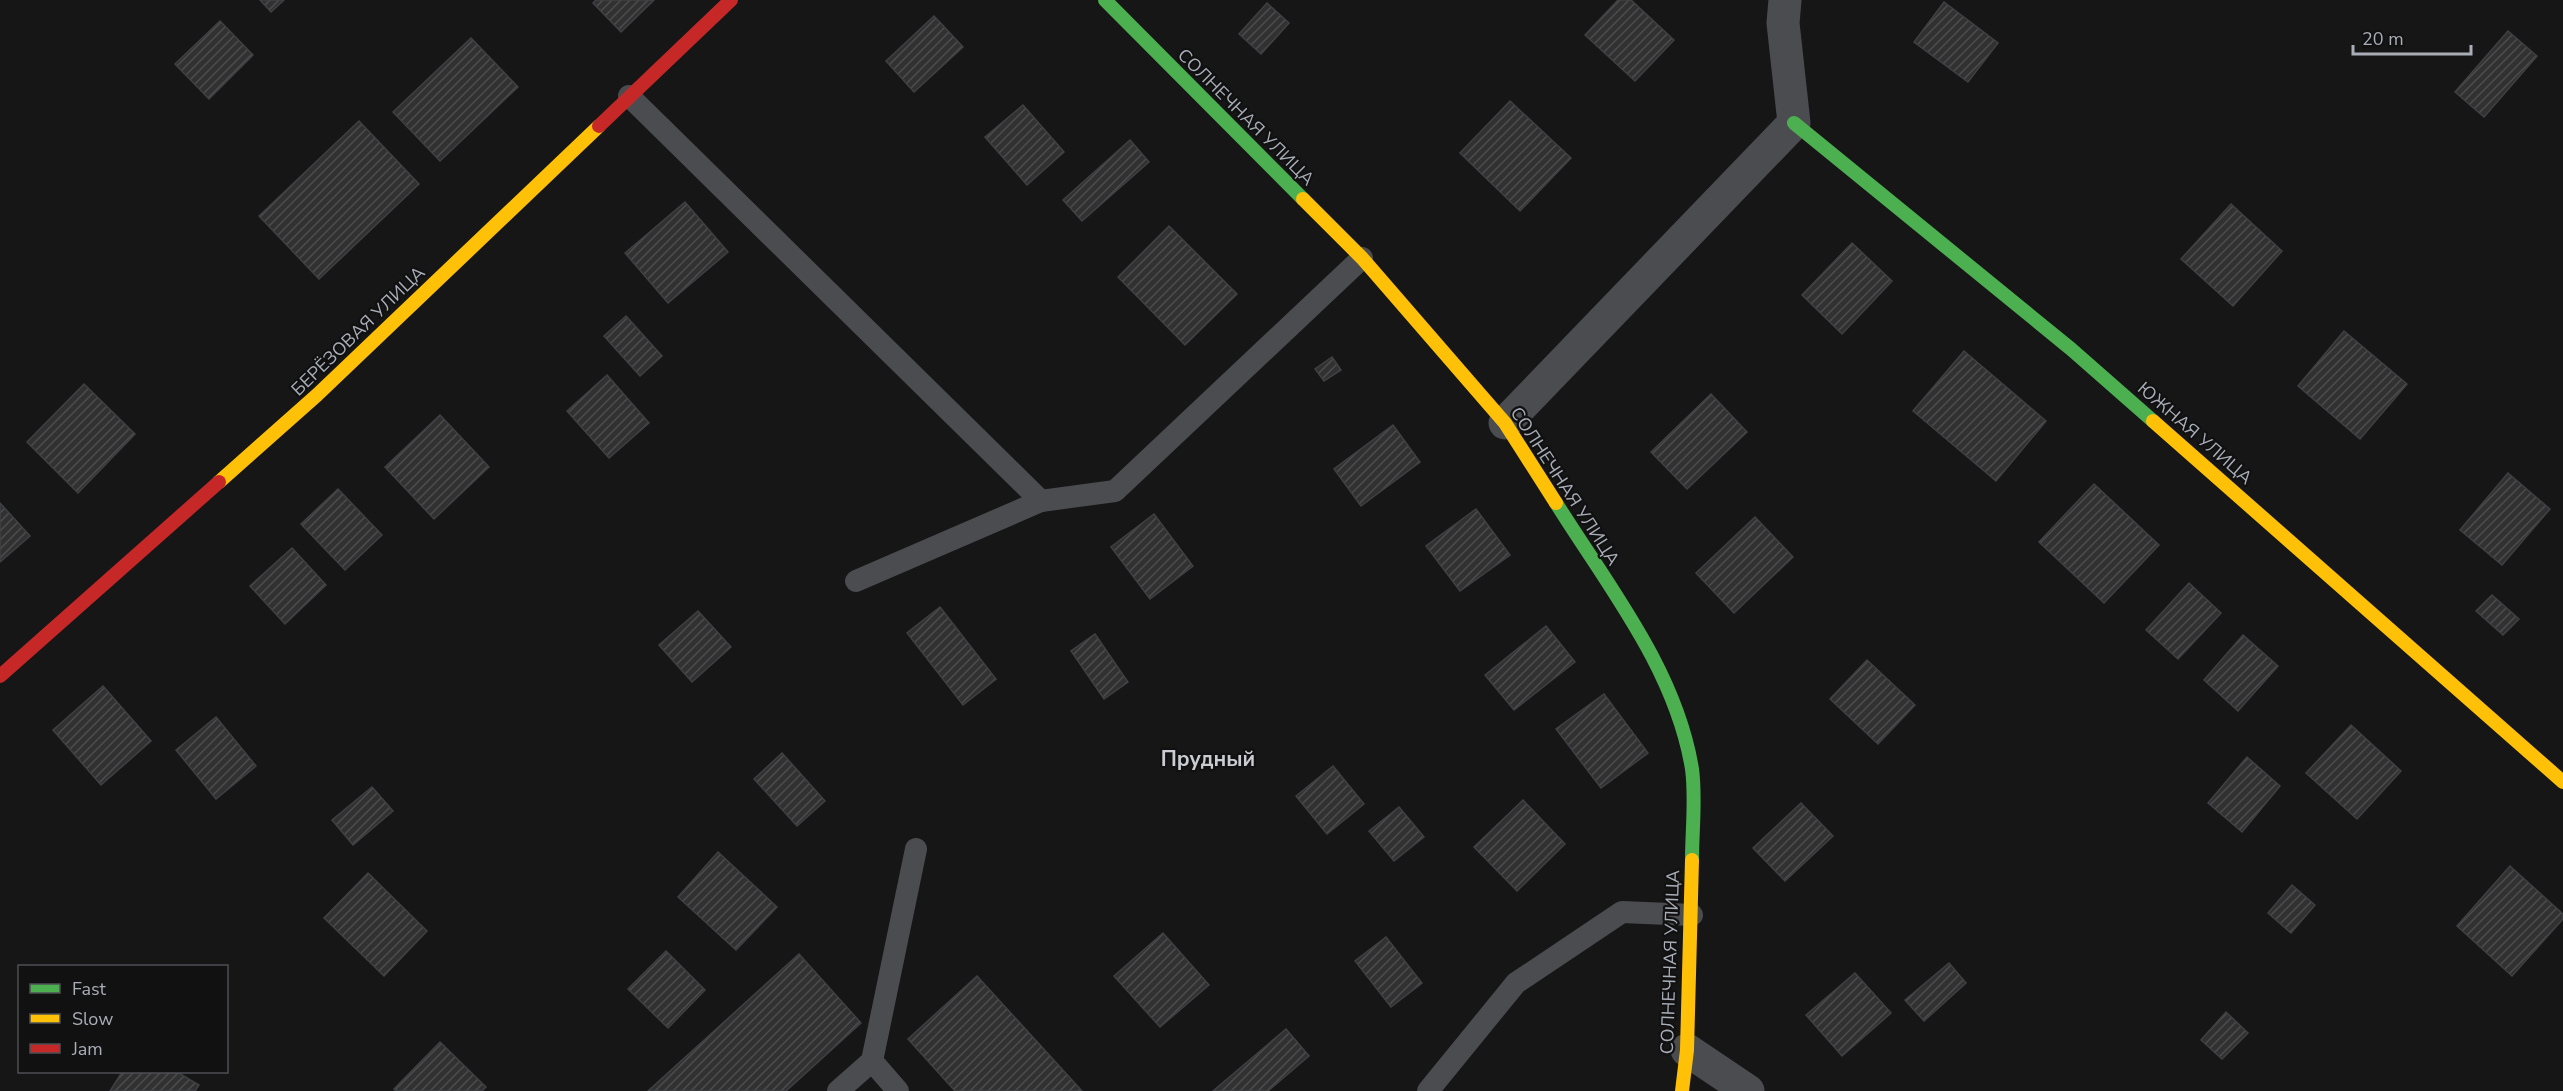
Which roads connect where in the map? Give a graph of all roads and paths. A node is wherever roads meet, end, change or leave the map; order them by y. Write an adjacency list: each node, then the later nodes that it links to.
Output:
1 (731, 0): 4 (street, БЕРЁЗОВАЯ УЛИЦА)
2 (1105, 0): 6 (street, СОЛНЕЧНАЯ УЛИЦА)
3 (1785, 0): 5 (street)
4 (629, 96): 8 (lane); 10 (street, БЕРЁЗОВАЯ УЛИЦА)
5 (1794, 123): 7 (street); 11 (street, ЮЖНАЯ УЛИЦА)
6 (1362, 258): 7 (street, СОЛНЕЧНАЯ УЛИЦА); 8 (lane)
7 (1505, 423): 13 (street, СОЛНЕЧНАЯ УЛИЦА)
8 (1041, 501): 9 (lane)
9 (856, 581)
10 (0, 676)
11 (2563, 782)
12 (916, 849): 15 (lane)
13 (1692, 915): 14 (street, СОЛНЕЧНАЯ УЛИЦА); 18 (lane)
14 (1687, 1050): 19 (street, СОЛНЕЧНАЯ УЛИЦА); 20 (street)
15 (872, 1061): 16 (lane); 17 (lane)
16 (838, 1091)
17 (898, 1091)
18 (1428, 1091)
19 (1682, 1091)
20 (1748, 1091)

